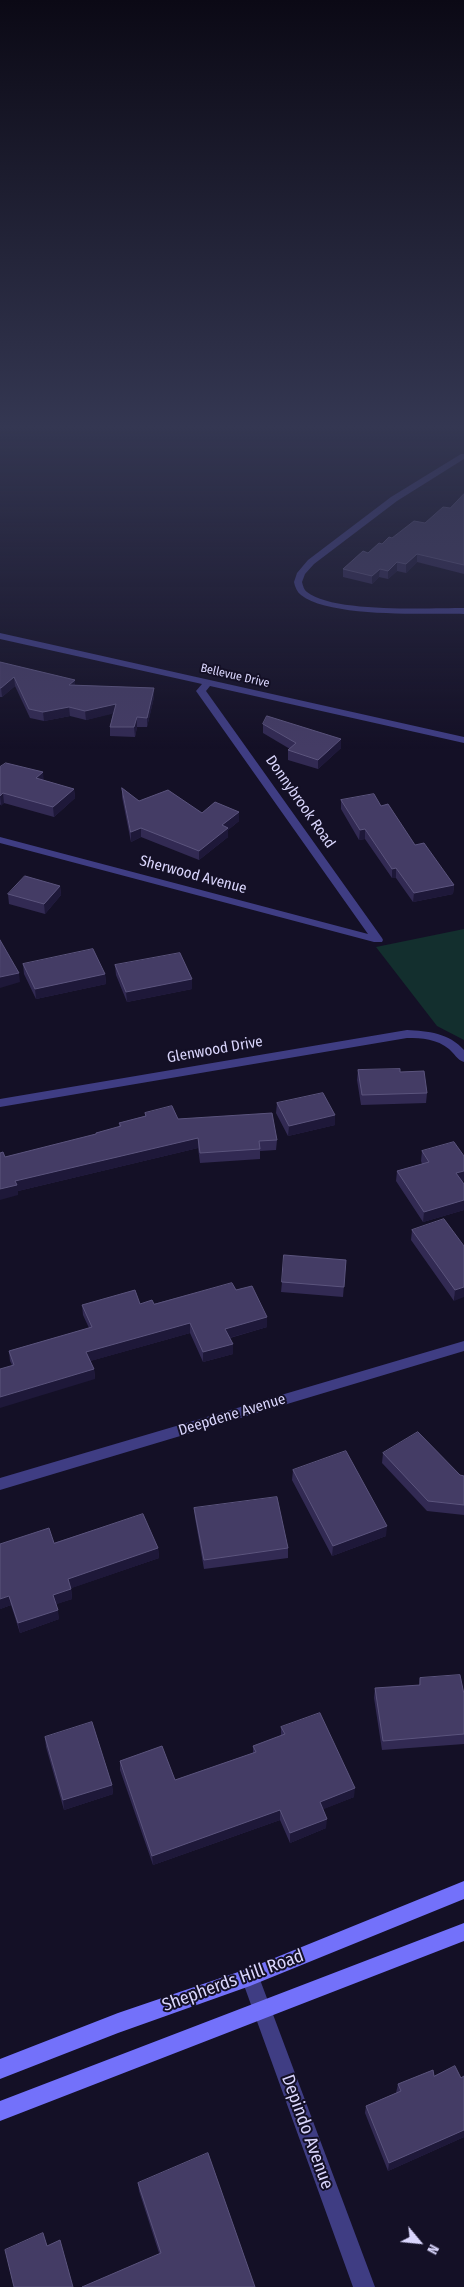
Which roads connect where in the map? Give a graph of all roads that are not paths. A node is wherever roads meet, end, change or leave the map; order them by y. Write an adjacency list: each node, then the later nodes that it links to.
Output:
1 (344, 537): 2 (street)
2 (464, 611)
3 (0, 636): 4 (street, Bellevue Drive)
4 (208, 683): 5 (street, Bellevue Drive); 7 (street, Donnybrook Road)
5 (464, 740)
6 (0, 840): 7 (street, Sherwood Avenue)
7 (378, 940)
8 (464, 1058): 9 (street, Glenwood Drive)
9 (0, 1103)
10 (464, 1346): 11 (street, Deepdene Avenue)
11 (0, 1484)
12 (464, 1890): 14 (main road, Shepherds Hill Road)
13 (464, 1932): 15 (main road)
14 (250, 1977): 15 (street, Depindo Avenue); 16 (main road, Shepherds Hill Road)
15 (262, 2010): 17 (main road); 18 (street, Depindo Avenue)
16 (0, 2068)
17 (0, 2111)
18 (364, 2287)

